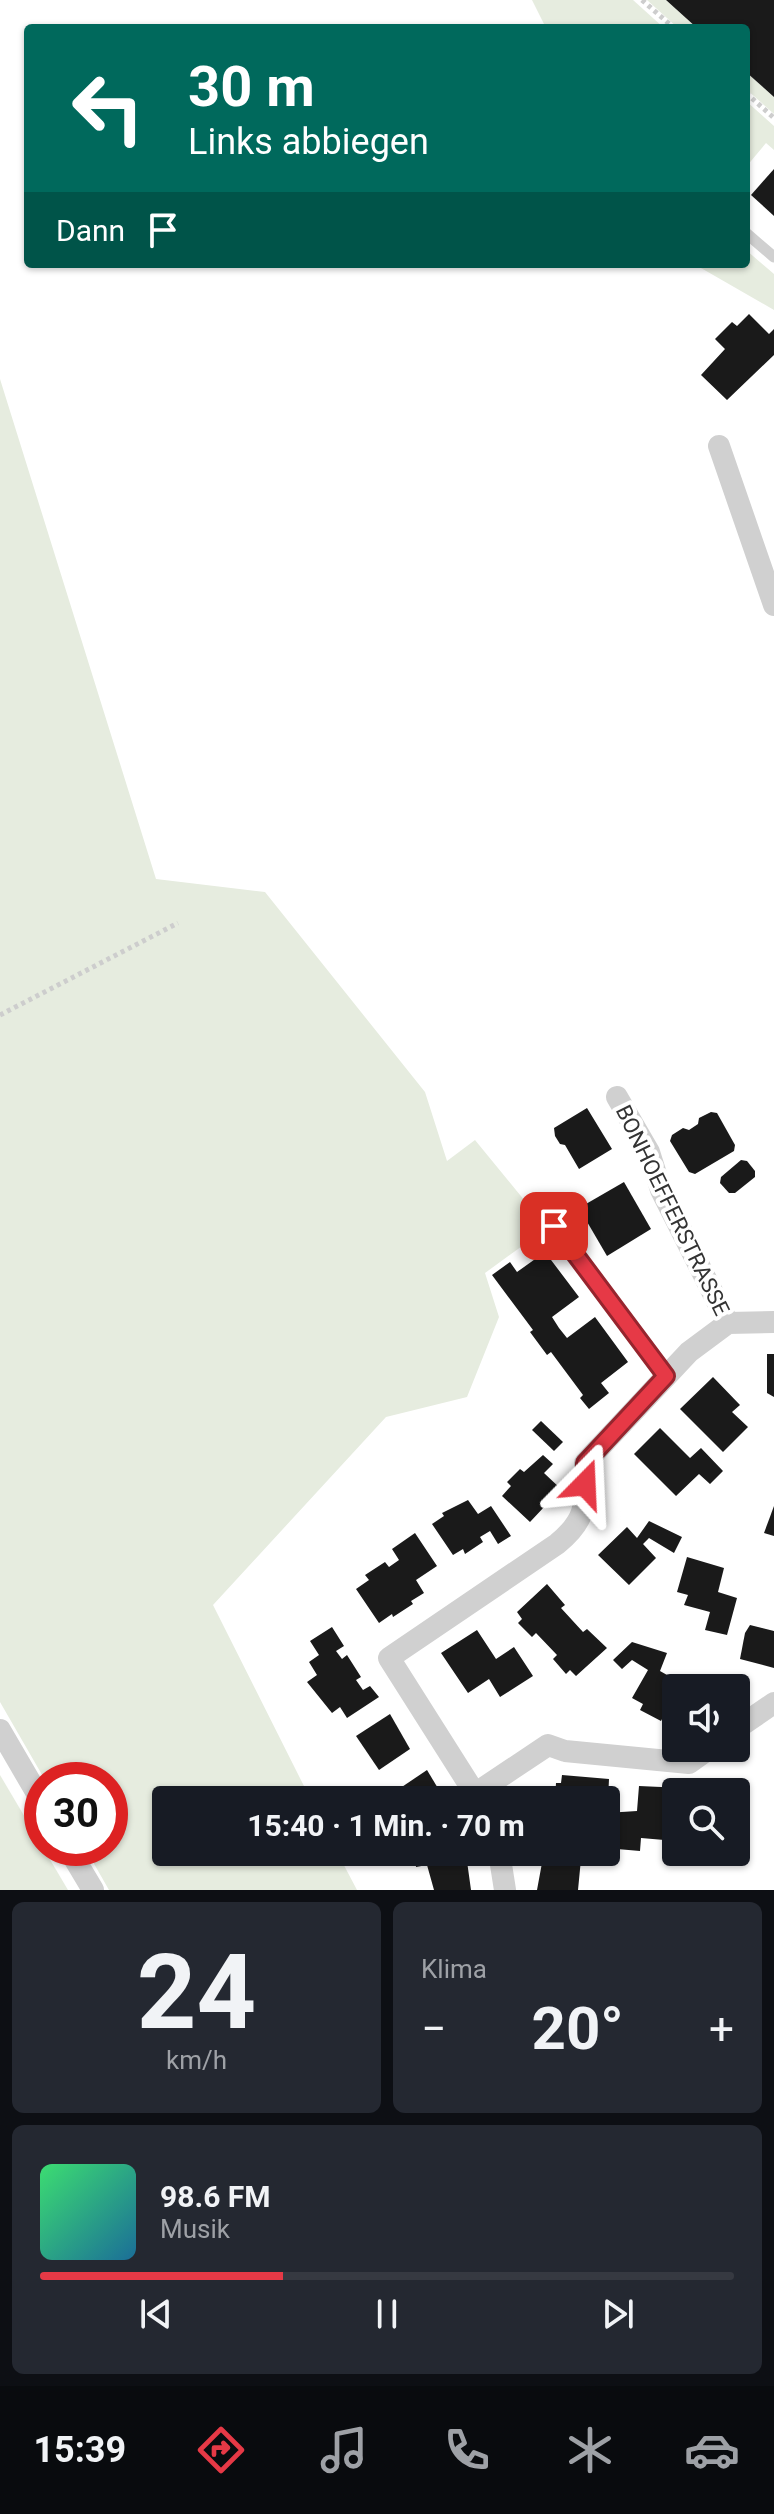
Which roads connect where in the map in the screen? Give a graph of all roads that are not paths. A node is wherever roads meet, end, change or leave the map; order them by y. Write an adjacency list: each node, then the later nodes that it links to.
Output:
1 (750, 236): 2 (lane)
2 (774, 257)
3 (719, 446): 4 (street)
4 (774, 605)
5 (617, 1097): 8 (street, BONHOEFFERSTRASSE)
6 (554, 1226): 9 (lane)
7 (774, 1322): 8 (street, BONHOEFFERSTRASSE)
8 (728, 1323): 9 (street, BONHOEFFERSTRASSE)
9 (666, 1376): 15 (street, BONHOEFFERSTRASSE)
10 (774, 1703): 11 (street)
11 (750, 1719)
12 (0, 1730): 14 (street)
13 (662, 1760): 16 (street)
14 (24, 1771)
15 (472, 1786)
16 (492, 1786)
17 (79, 1866): 19 (street)
18 (501, 1866): 20 (street)
19 (93, 1890)
20 (505, 1890)

